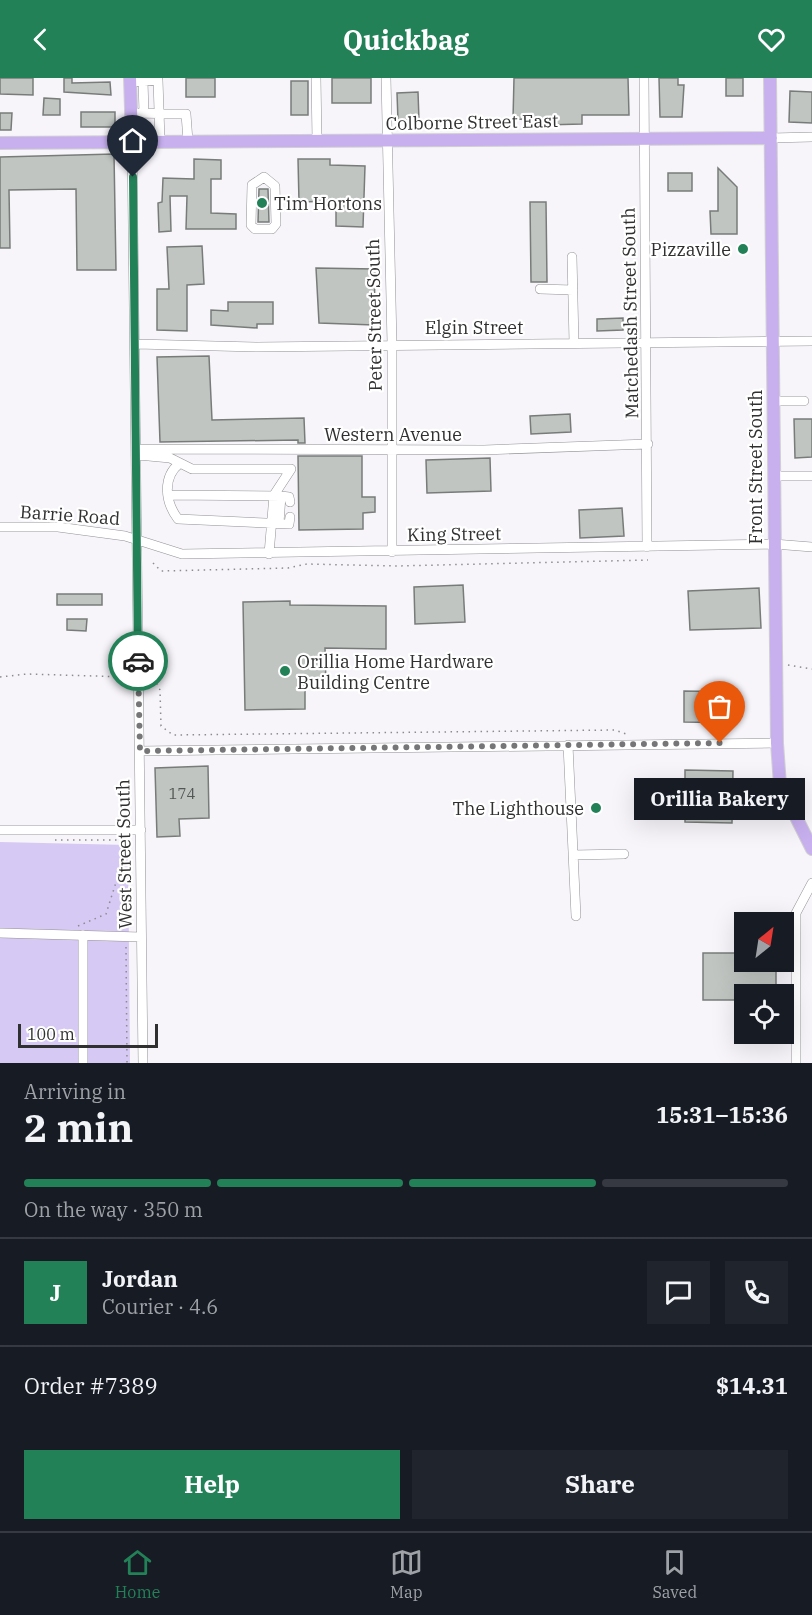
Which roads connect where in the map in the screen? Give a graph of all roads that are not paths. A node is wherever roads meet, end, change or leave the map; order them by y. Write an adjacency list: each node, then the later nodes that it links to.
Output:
1 (316, 78): 11 (street)
2 (386, 78): 15 (street, Peter Street South)
3 (644, 78): 9 (street, Matchedash Street South)
4 (770, 78): 10 (main road, Front Street South)
5 (135, 80): 6 (main road); 7 (street)
6 (138, 112): 7 (street); 12 (main road)
7 (159, 113): 13 (street); 14 (street)
8 (812, 137): 10 (street, Colborne Street East)
9 (644, 138): 10 (main road, Colborne Street East); 15 (main road, Colborne Street East); 24 (street, Matchedash Street South)
10 (771, 138): 22 (main road, Front Street South)
11 (317, 140): 14 (main road, Colborne Street East); 15 (main road, Colborne Street East)
12 (132, 141): 13 (main road, Colborne Street East); 16 (main road, Colborne Street East); 25 (street, West Street South)
13 (160, 141): 14 (main road, Colborne Street East)
14 (188, 141)
15 (387, 141): 26 (street, Peter Street South)
16 (0, 143)
17 (264, 177): 17 (street)
18 (572, 257): 20 (street)
19 (540, 289): 20 (street)
20 (573, 290): 23 (street)
21 (812, 341): 22 (street, Elgin Street)
22 (773, 342): 24 (street, Elgin Street); 27 (main road, Front Street South)
23 (574, 343): 24 (street, Elgin Street); 26 (street, Elgin Street)
24 (647, 343): 29 (street, Matchedash Street South)
25 (136, 344): 26 (street, Elgin Street); 33 (street, West Street South)
26 (392, 344): 30 (street, Peter Street South)
27 (773, 401): 28 (street); 36 (main road, Front Street South)
28 (804, 401)
29 (648, 444): 30 (street, Western Avenue); 46 (street, Matchedash Street South)
30 (391, 449): 32 (street, Western Avenue); 48 (street, Peter Street South)
31 (180, 450): 32 (street, Western Avenue); 33 (street, Western Avenue); 34 (street)
32 (292, 451): 35 (street)
33 (138, 452): 34 (street); 44 (street, West Street South)
34 (180, 464): 35 (street); 38 (street)
35 (291, 469): 39 (street)
36 (774, 476): 37 (street); 45 (main road, Front Street South)
37 (812, 476)
38 (168, 495): 39 (street); 42 (street)
39 (277, 496): 40 (street); 42 (street)
40 (290, 502)
41 (290, 517): 42 (street)
42 (275, 523): 49 (street)
43 (0, 527): 44 (street, Barrie Road)
44 (137, 538): 49 (street, King Street); 52 (street, West Street South)
45 (774, 544): 46 (street, King Street); 47 (street, King Street); 50 (main road, Front Street South)
46 (647, 547): 48 (street, King Street)
47 (812, 547)
48 (392, 552): 49 (street, King Street)
49 (269, 554)
50 (777, 743): 51 (street); 55 (main road, Front Street South)
51 (568, 746): 52 (street); 57 (street)
52 (140, 751): 54 (street, West Street South)
53 (0, 830): 54 (street)
54 (141, 830): 62 (street, West Street South)
55 (812, 849)
56 (624, 854): 57 (street)
57 (573, 855): 59 (street)
58 (812, 883): 65 (street)
59 (576, 916)
60 (0, 933): 61 (street)
61 (83, 935): 62 (street); 63 (street)
62 (141, 937): 64 (street, West Street South)
63 (83, 1063)
64 (143, 1063)
65 (796, 1063)

